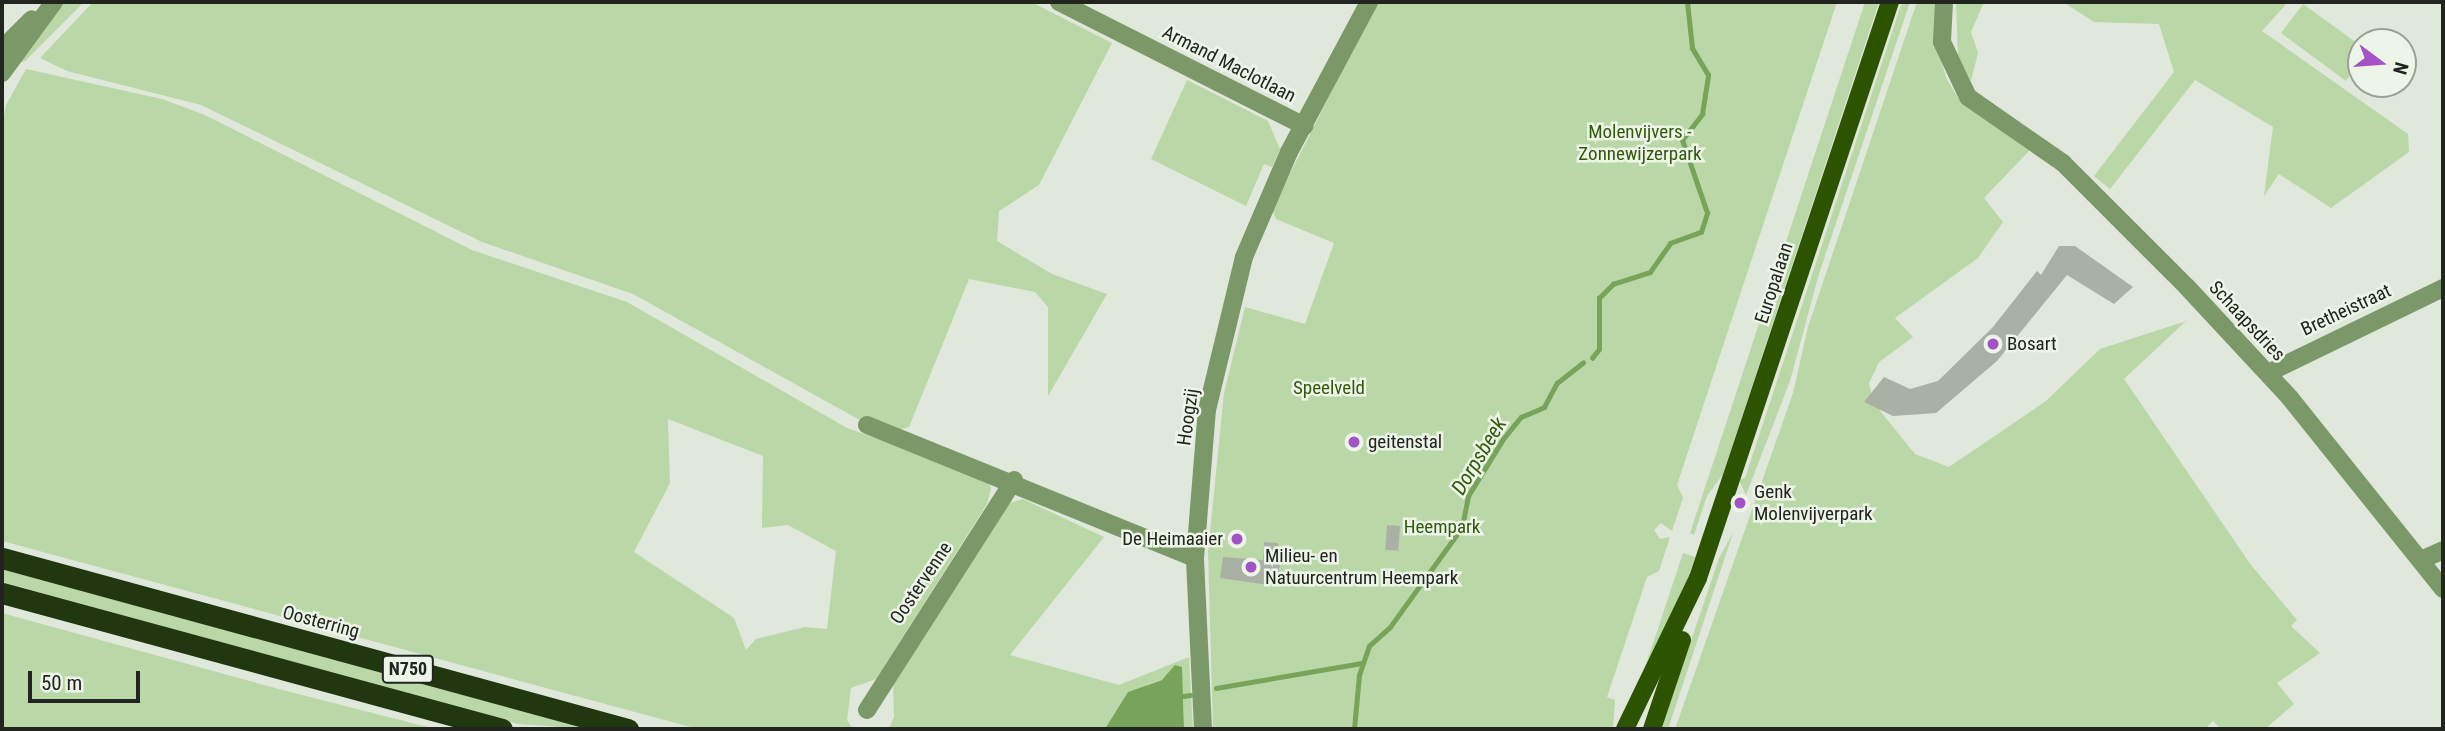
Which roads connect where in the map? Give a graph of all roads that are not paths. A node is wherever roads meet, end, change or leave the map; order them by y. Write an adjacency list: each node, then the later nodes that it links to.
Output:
1 (52, 2): 6 (street); 7 (street)
2 (1059, 2): 8 (street, Armand Maclotlaan)
3 (1369, 2): 8 (street, Hoogzij)
4 (1890, 2): 17 (main road, Europalaan)
5 (1944, 2): 10 (street, Schaapsdries)
6 (2, 49)
7 (2, 73)
8 (1304, 126): 15 (street, Hoogzij)
9 (2443, 288): 10 (street, Bretheistraat)
10 (2268, 373): 16 (street, Schaapsdries)
11 (867, 425): 12 (street)
12 (1014, 480): 15 (street); 20 (street, Oostervenne)
13 (2443, 550): 16 (street)
14 (2, 558): 22 (highway, Oosterring / N750)
15 (1195, 558): 23 (street, Hoogzij)
16 (2421, 560): 18 (street, Schaapsdries)
17 (1698, 578): 24 (main road, Europalaan); 25 (main road, Europalaan)
18 (2443, 589)
19 (2, 593): 21 (highway, N750)
20 (867, 710)
21 (502, 729)
22 (628, 729)
23 (1203, 729)
24 (1625, 729)
25 (1652, 729)

